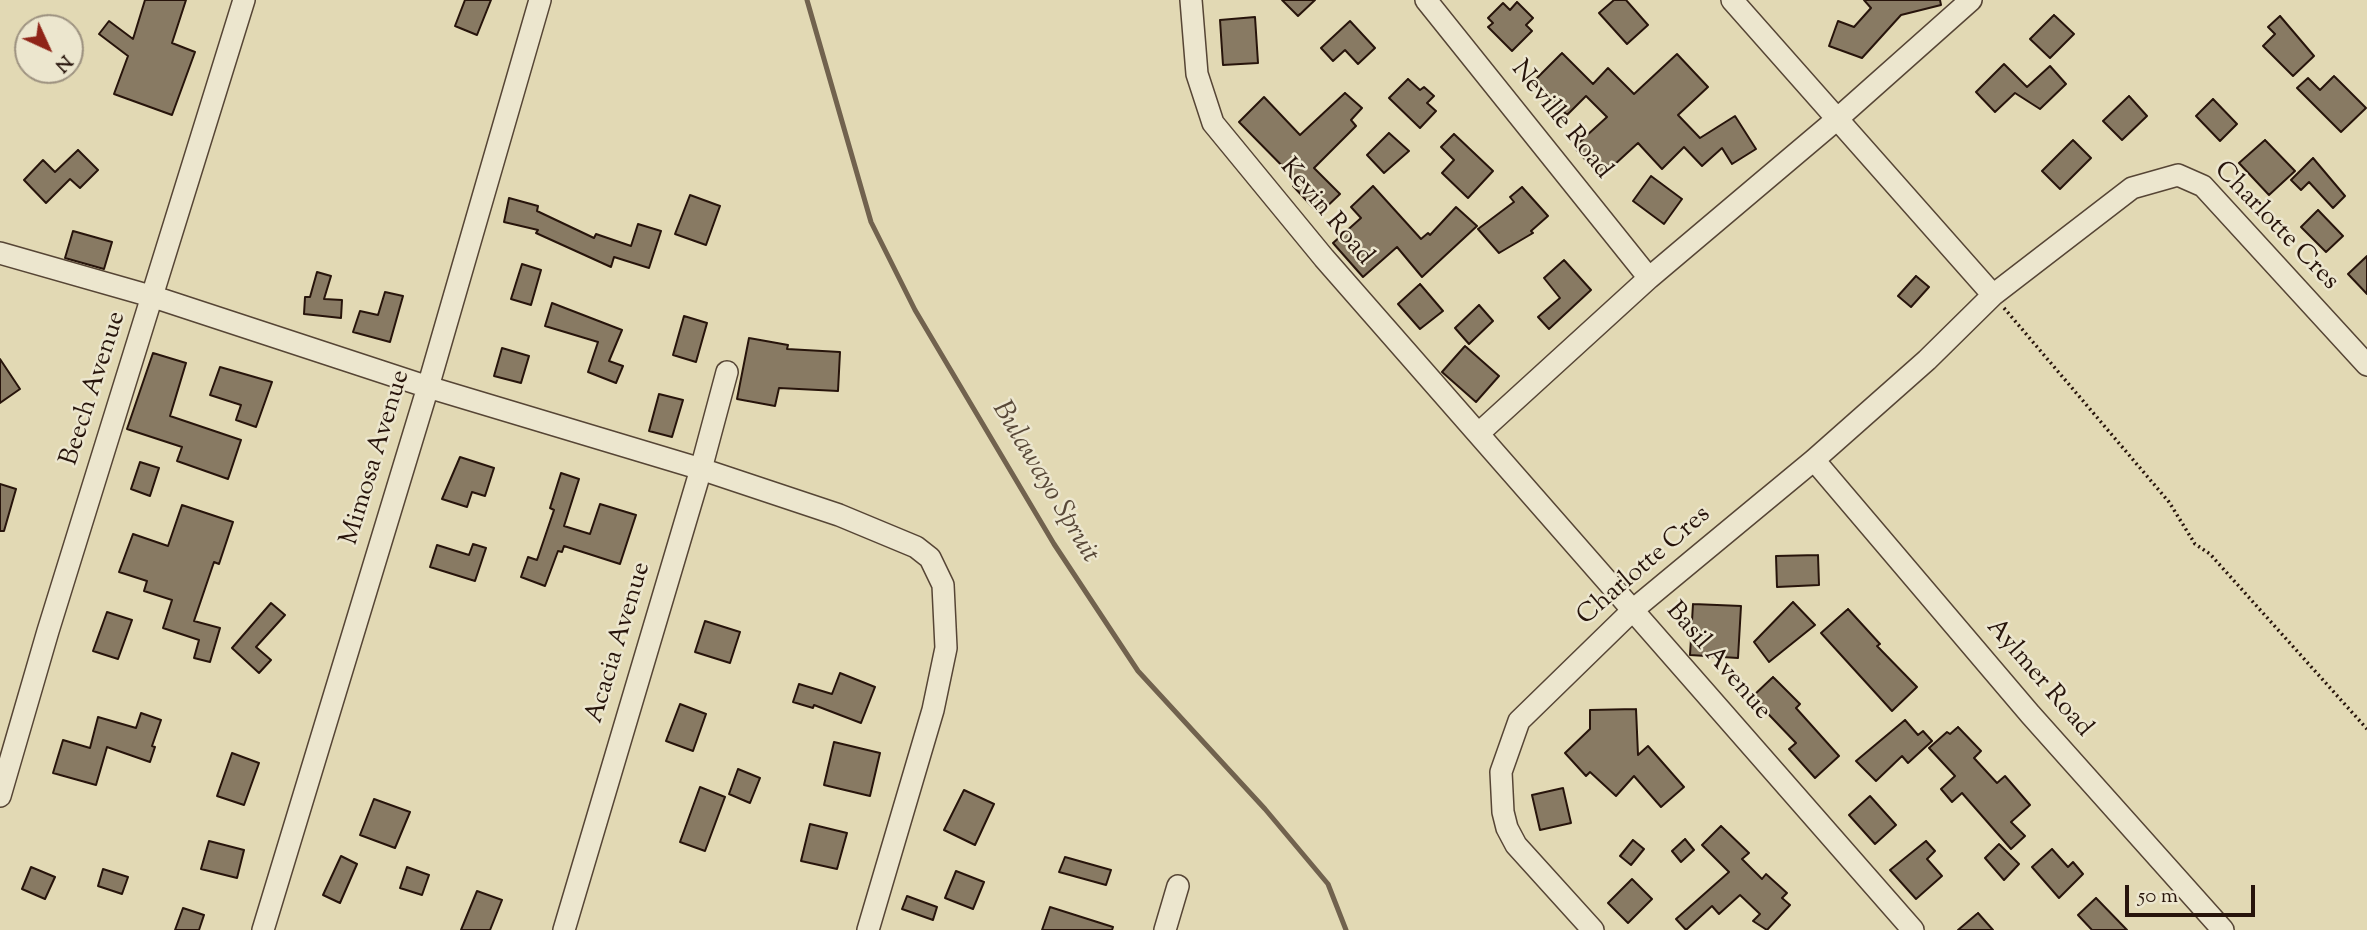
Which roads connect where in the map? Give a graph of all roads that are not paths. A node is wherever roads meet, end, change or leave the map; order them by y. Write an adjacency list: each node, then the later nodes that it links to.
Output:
1 (244, 0): 11 (street, Beech Avenue)
2 (540, 0): 14 (street, Mimosa Avenue)
3 (1191, 0): 15 (street, Kevin Road)
4 (1426, 0): 9 (street, Neville Road)
5 (1732, 0): 7 (street)
6 (1971, 0): 7 (street)
7 (1836, 120): 9 (street); 10 (street)
8 (0, 253): 11 (street)
9 (1650, 278): 15 (street)
10 (1993, 295): 12 (street, Charlotte Cres); 16 (street, Charlotte Cres)
11 (154, 297): 14 (street); 19 (street, Beech Avenue)
12 (2367, 365)
13 (727, 372): 17 (street, Acacia Avenue)
14 (428, 387): 17 (street); 21 (street, Mimosa Avenue)
15 (1479, 433): 18 (street, Basil Avenue)
16 (1814, 460): 18 (street, Charlotte Cres); 27 (street, Aylmer Road)
17 (701, 469): 22 (street, Acacia Avenue); 23 (street)
18 (1634, 609): 25 (street, Charlotte Cres); 26 (street, Basil Avenue)
19 (0, 796)
20 (1178, 886): 24 (street)
21 (263, 930)
22 (564, 930)
23 (868, 930)
24 (1165, 930)
25 (1593, 930)
26 (1913, 930)
27 (2223, 930)

